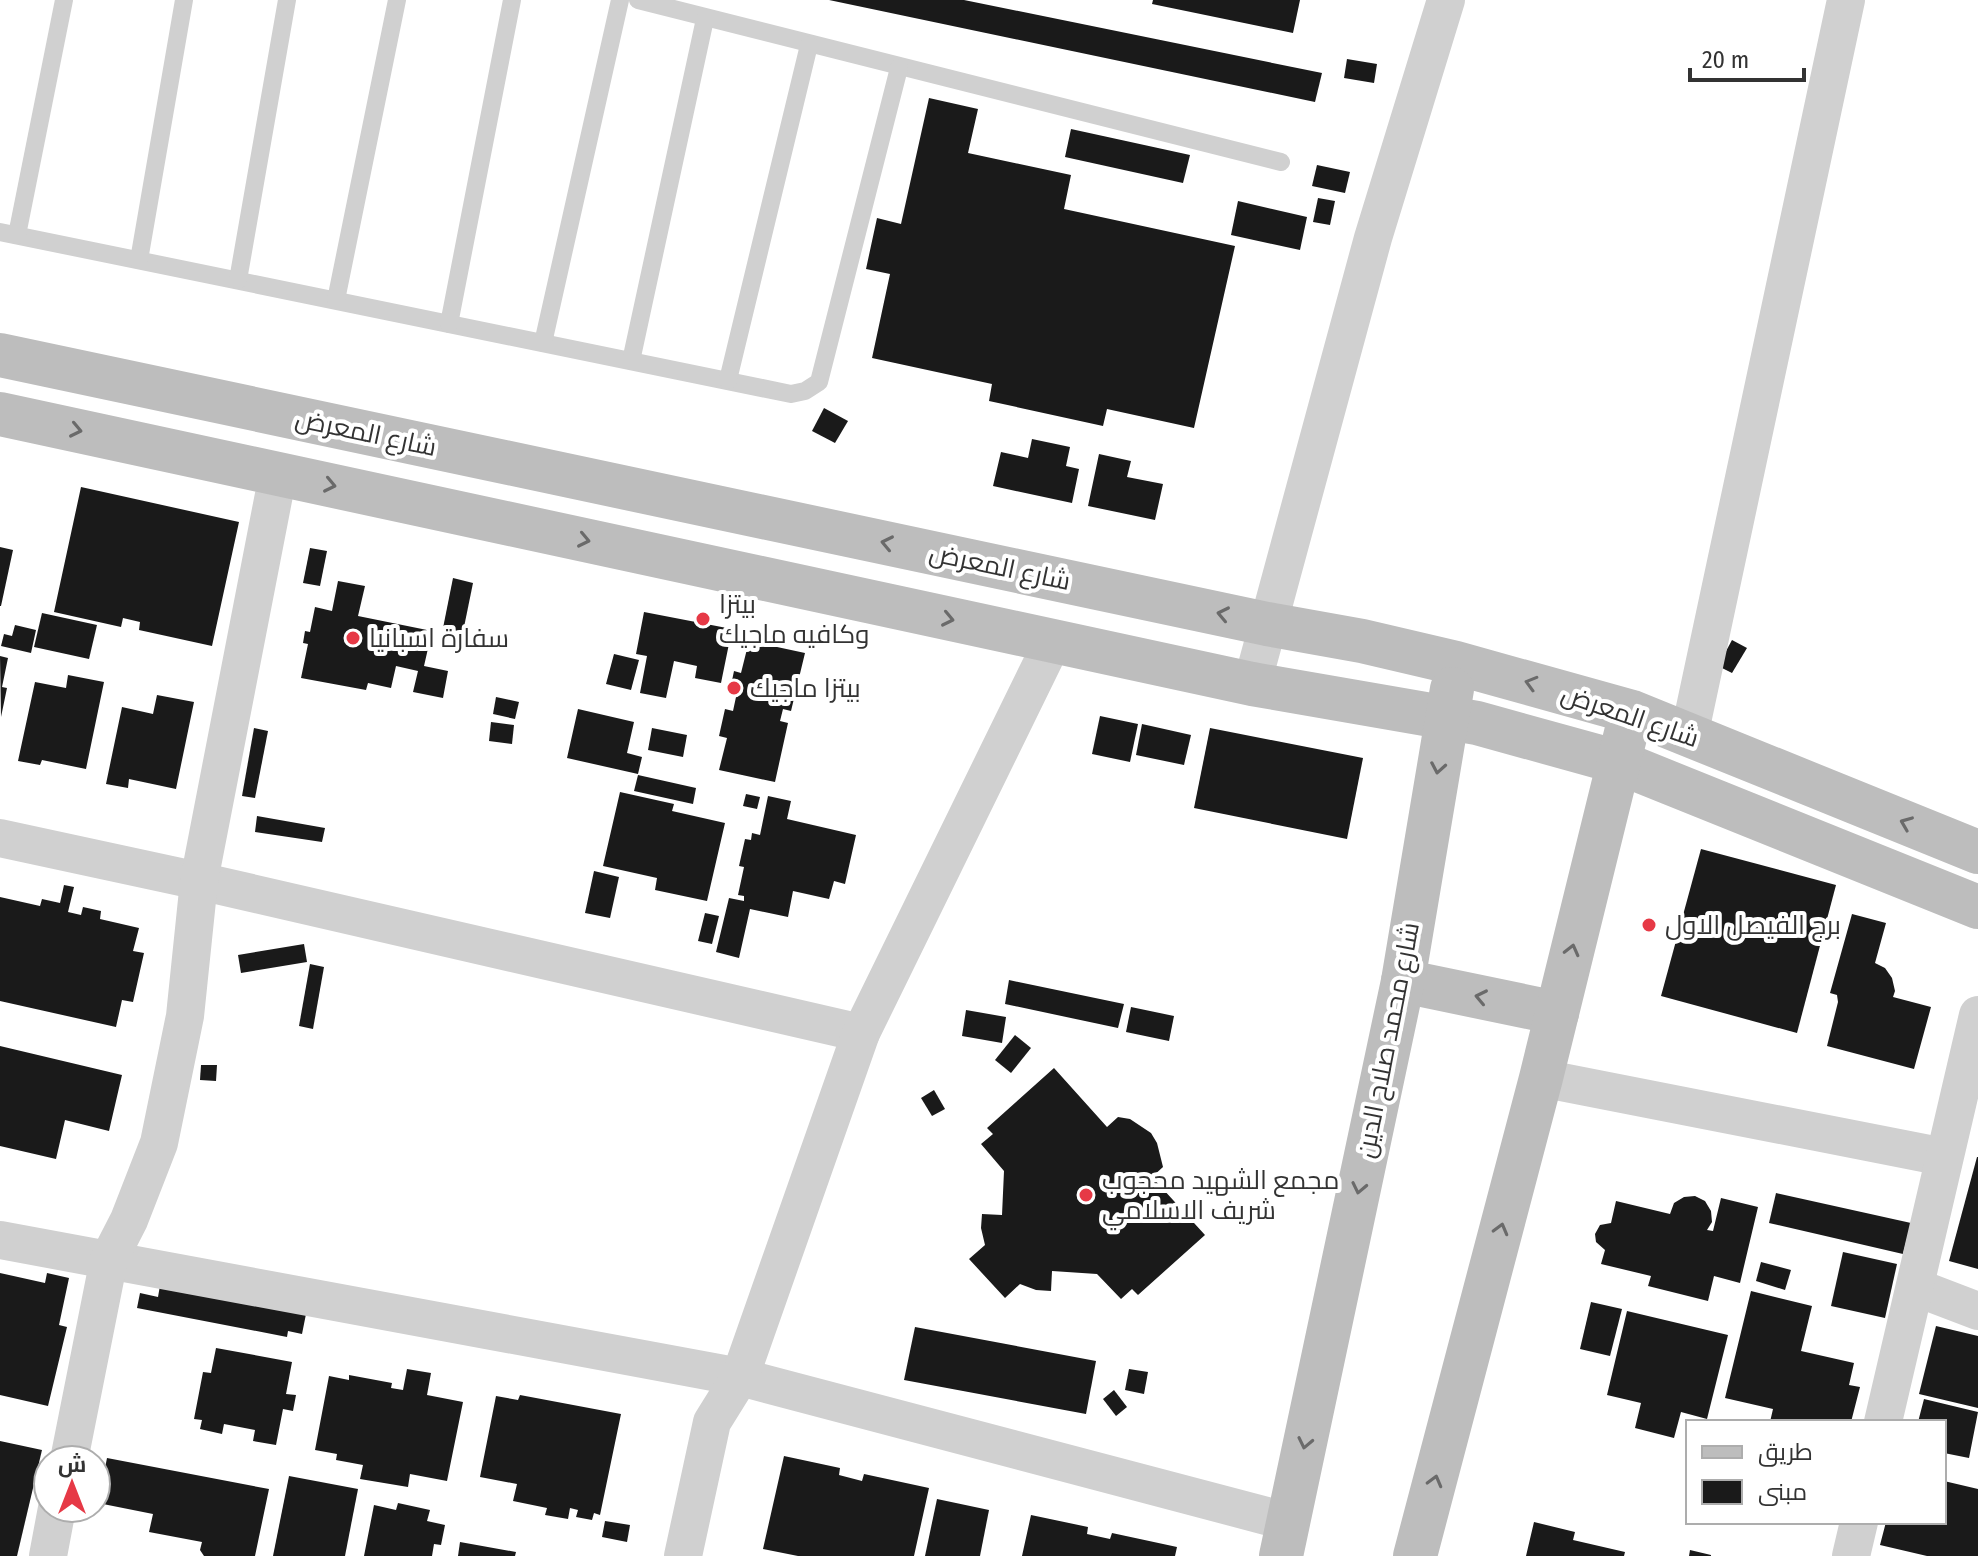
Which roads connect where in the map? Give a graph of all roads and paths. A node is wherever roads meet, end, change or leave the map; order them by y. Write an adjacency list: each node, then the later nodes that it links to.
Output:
1 (64, 0): 14 (lane)
2 (184, 0): 15 (lane)
3 (287, 0): 16 (lane)
4 (397, 0): 17 (lane)
5 (512, 0): 18 (lane)
6 (620, 0): 19 (lane)
7 (638, 0): 10 (lane)
8 (1446, 0): 25 (street)
9 (1846, 0): 31 (street)
10 (705, 19): 11 (lane); 21 (lane)
11 (809, 45): 12 (lane); 22 (lane)
12 (899, 68): 13 (lane); 22 (lane)
13 (1281, 162)
14 (9, 234): 15 (lane)
15 (139, 260): 16 (lane)
16 (238, 280): 17 (lane)
17 (336, 300): 18 (lane)
18 (449, 324): 19 (lane)
19 (543, 343): 21 (lane)
20 (0, 355): 25 (main road, شارع المعرض, one-way to 20)
21 (631, 361): 22 (lane)
22 (728, 380)
23 (0, 414): 24 (main road, شارع المعرض, one-way to 24)
24 (278, 474): 26 (main road, شارع المعرض, one-way to 26); 35 (street)
25 (1267, 624): 27 (main road, شارع المعرض); 28 (street)
26 (1053, 641): 28 (main road, شارع المعرض); 40 (street)
27 (1456, 663): 29 (main road, شارع المعرض, one-way to 27); 30 (main road, شارع محمد صلاح الدين)
28 (1252, 684): 30 (main road, شارع المعرض)
29 (1632, 712): 31 (main road, شارع المعرض); 32 (main road)
30 (1447, 719): 32 (main road, شارع المعرض); 37 (main road, شارع محمد صلاح الدين, one-way to 37)
31 (1689, 736): 34 (main road, شارع المعرض, one-way to 31)
32 (1618, 762): 36 (main road, شارع المعرض); 38 (main road, one-way to 32)
33 (0, 838): 35 (street)
34 (1978, 852)
35 (199, 881): 40 (street); 44 (street)
36 (1978, 907)
37 (1403, 981): 38 (main road, one-way to 37); 52 (main road, شارع محمد صلاح الدين, one-way to 52)
38 (1557, 1013): 41 (main road)
39 (1978, 1015): 42 (street)
40 (861, 1033): 47 (street)
41 (1541, 1078): 42 (street); 55 (main road, one-way to 41)
42 (1944, 1157): 45 (street)
43 (0, 1240): 44 (street)
44 (109, 1259): 47 (street); 49 (street)
45 (1915, 1287): 46 (street); 48 (street)
46 (1978, 1311)
47 (740, 1377): 52 (street); 54 (street)
48 (1883, 1420)
49 (72, 1444)
50 (54, 1524): 53 (street)
51 (1859, 1524): 56 (street)
52 (1285, 1539)
53 (48, 1556)
54 (683, 1556)
55 (1415, 1556)
56 (1851, 1556)

